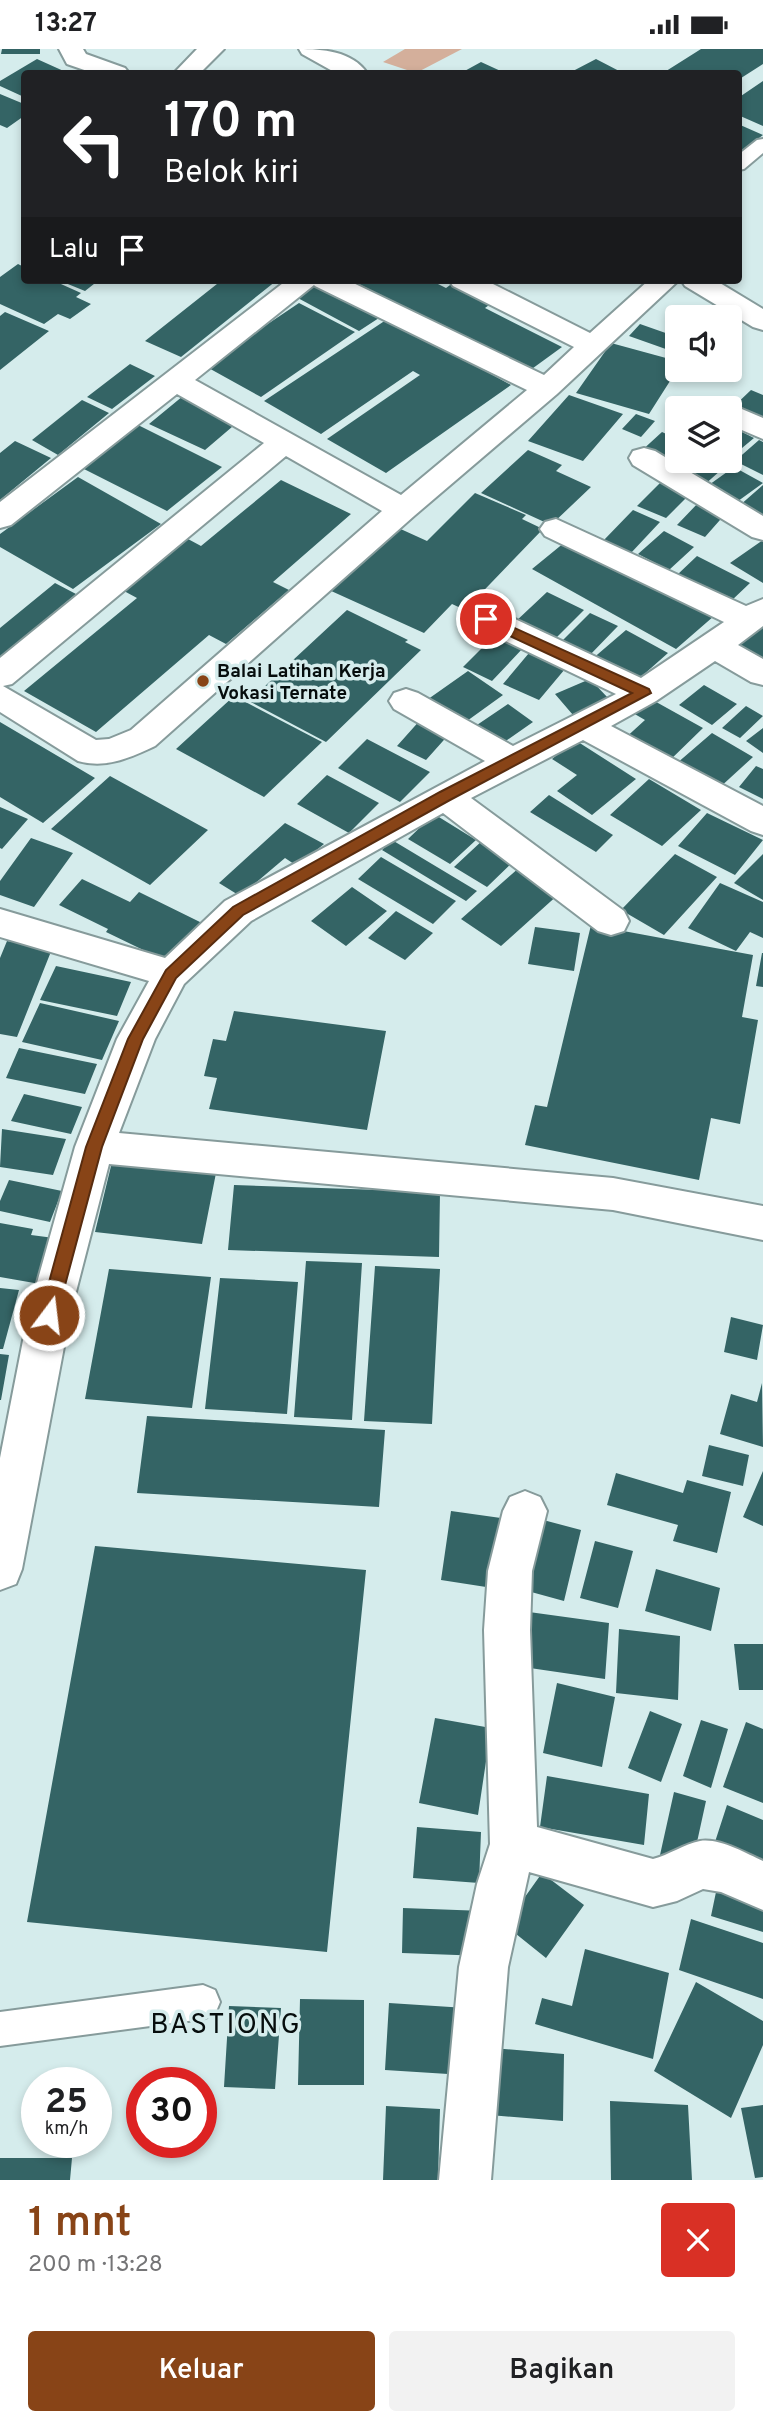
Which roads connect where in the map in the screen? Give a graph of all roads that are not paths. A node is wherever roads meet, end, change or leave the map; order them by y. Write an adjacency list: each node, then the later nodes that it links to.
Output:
1 (71, 49): 4 (street)
2 (212, 49): 5 (street)
3 (312, 49): 6 (street)
4 (107, 70)
5 (189, 70)
6 (348, 70)
7 (763, 144): 8 (lane)
8 (742, 162)
9 (298, 284): 16 (street)
10 (333, 284): 17 (street)
11 (471, 284): 15 (street)
12 (662, 284): 15 (street)
13 (702, 284): 14 (street)
14 (763, 321)
15 (594, 346): 17 (street)
16 (175, 381): 20 (street); 23 (street)
17 (547, 388): 22 (street)
18 (742, 420): 19 (street)
19 (763, 431)
20 (284, 442): 22 (street); 30 (street)
21 (643, 459): 25 (street)
22 (403, 509): 32 (street)
23 (0, 518)
24 (556, 529): 26 (street)
25 (763, 530)
26 (756, 615): 28 (street)
27 (486, 619): 31 (street)
28 (714, 646): 29 (street); 31 (street)
29 (763, 674)
30 (0, 676)
31 (644, 693): 34 (street)
32 (0, 697)
33 (406, 701): 35 (street)
34 (582, 725): 35 (street); 37 (street)
35 (512, 761): 36 (street)
36 (445, 796): 38 (street); 40 (street)
37 (763, 822)
38 (611, 921)
39 (5, 933): 40 (street)
40 (171, 974): 41 (street)
41 (94, 1147): 42 (street); 44 (street)
42 (763, 1223)
43 (525, 1511): 45 (street)
44 (0, 1569)
45 (514, 1844): 46 (street); 49 (street)
46 (763, 1886)
47 (203, 2001): 48 (lane)
48 (0, 2029)
49 (465, 2180)

